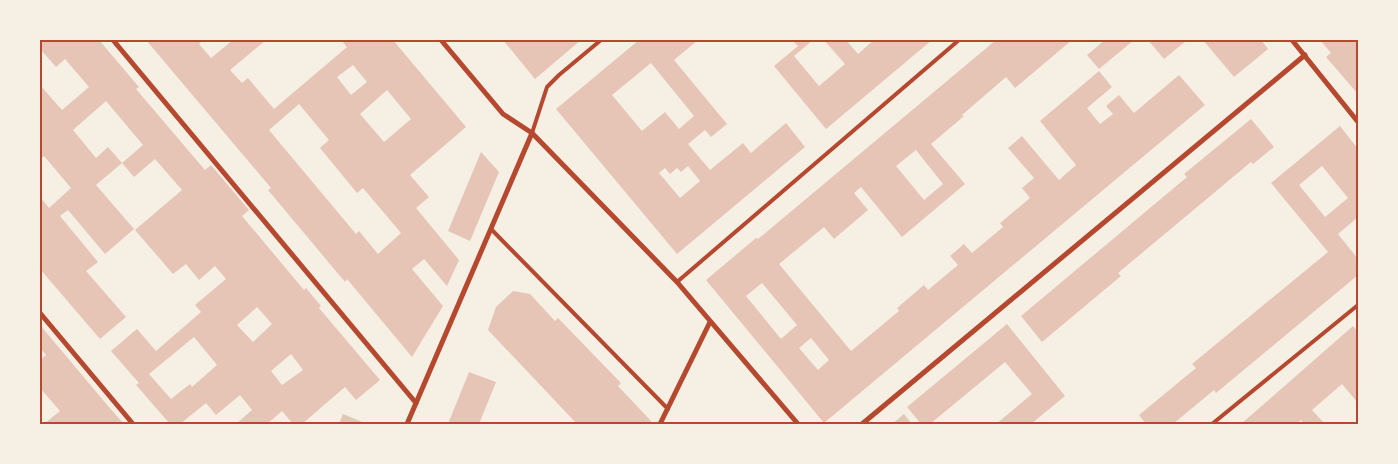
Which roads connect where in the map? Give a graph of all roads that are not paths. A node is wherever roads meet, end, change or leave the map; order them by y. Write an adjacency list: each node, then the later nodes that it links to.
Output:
1 (113, 40): 14 (street)
2 (441, 40): 8 (street)
3 (601, 40): 8 (lane)
4 (959, 40): 10 (lane)
5 (1292, 40): 6 (street)
6 (1304, 55): 7 (street); 20 (street)
7 (1358, 122)
8 (532, 133): 9 (street); 10 (street)
9 (491, 229): 14 (street); 15 (lane)
10 (677, 282): 13 (street)
11 (1358, 305): 21 (lane)
12 (40, 312): 16 (street)
13 (710, 322): 15 (street); 19 (street)
14 (416, 403): 17 (street)
15 (668, 409): 18 (street)
16 (133, 424)
17 (408, 424)
18 (660, 424)
19 (798, 424)
20 (862, 424)
21 (1212, 424)

